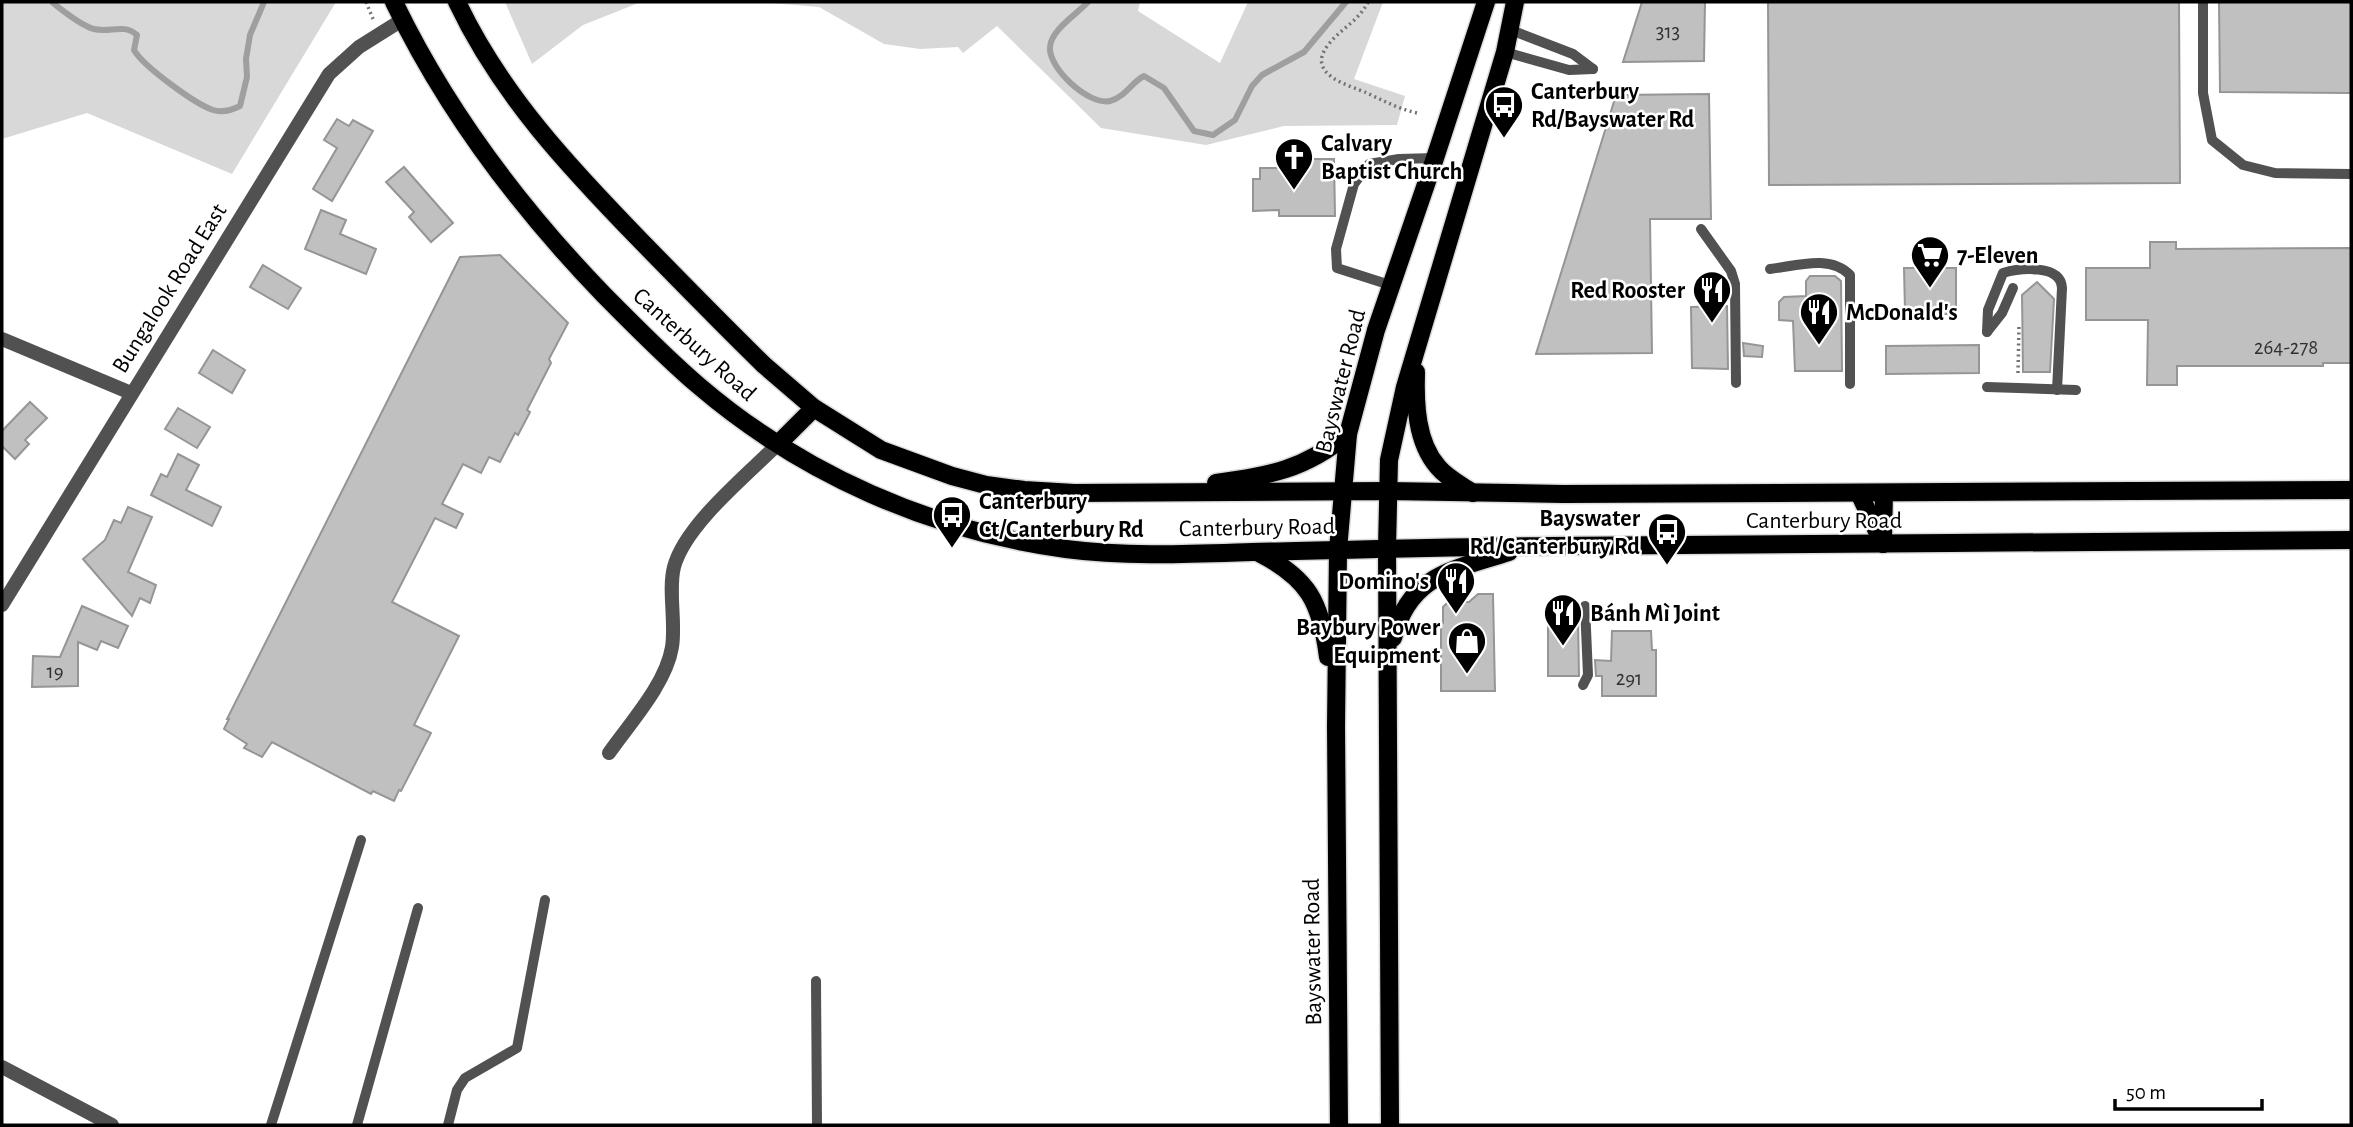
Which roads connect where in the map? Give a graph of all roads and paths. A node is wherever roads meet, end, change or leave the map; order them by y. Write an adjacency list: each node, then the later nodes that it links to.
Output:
1 (394, 2): 7 (main road, Canterbury Road)
2 (457, 2): 28 (main road, Canterbury Road)
3 (1368, 2): 11 (path)
4 (1486, 2): 8 (main road, Bayswater Road)
5 (1515, 2): 9 (main road)
6 (2203, 2): 13 (lane)
7 (402, 20): 27 (street, Bungalook Road East); 30 (main road, Canterbury Road)
8 (1478, 26): 9 (main road); 10 (main road); 12 (main road, Bayswater Road)
9 (1511, 30): 10 (main road); 10 (lane)
10 (1506, 52): 20 (main road)
11 (1417, 113)
12 (1436, 158): 16 (main road, Bayswater Road); 16 (lane)
13 (2351, 174)
14 (1701, 229): 22 (lane)
15 (1770, 269): 23 (lane)
16 (1390, 285): 29 (main road, Bayswater Road)
17 (2013, 288): 25 (lane)
18 (2019, 325): 21 (path)
19 (2, 339): 27 (street)
20 (1417, 344): 32 (main road); 37 (main road)
21 (2018, 378)
22 (1735, 383)
23 (1850, 384)
24 (1987, 387): 25 (lane)
25 (2057, 390): 26 (lane)
26 (2076, 390)
27 (131, 393): 44 (street, Bungalook Road East)
28 (814, 408): 30 (main road); 33 (main road, Canterbury Road)
29 (1348, 434): 33 (main road); 34 (main road, Bayswater Road)
30 (778, 444): 43 (main road, Canterbury Road); 49 (street)
31 (2351, 490): 36 (main road, Canterbury Road)
32 (1388, 491): 34 (main road, Canterbury Road); 37 (main road, Canterbury Road); 41 (main road)
33 (1160, 492): 34 (main road, Canterbury Road)
34 (1341, 492): 42 (main road, Bayswater Road)
35 (1859, 493): 36 (main road, Canterbury Road); 37 (main road, Canterbury Road); 39 (main road)
36 (1884, 493): 39 (main road)
37 (1474, 494)
38 (2351, 540): 39 (main road, Canterbury Road)
39 (1883, 544): 40 (main road, Canterbury Road)
40 (1525, 546): 41 (main road, Canterbury Road); 46 (main road)
41 (1387, 548): 42 (main road, Canterbury Road); 46 (main road)
42 (1338, 550): 43 (main road, Canterbury Road); 48 (main road, Bayswater Road)
43 (1257, 552): 48 (main road)
44 (2, 605)
45 (1585, 606): 47 (lane)
46 (1389, 654): 61 (main road)
47 (1583, 685)
48 (1336, 726): 60 (main road, Bayswater Road)
49 (609, 753)
50 (361, 840): 56 (lane)
51 (545, 900): 58 (lane)
52 (418, 908): 57 (lane)
53 (816, 981): 59 (lane)
54 (2, 1066): 55 (street)
55 (112, 1125)
56 (271, 1125)
57 (357, 1125)
58 (448, 1125)
59 (817, 1125)
60 (1339, 1125)
61 (1390, 1125)

